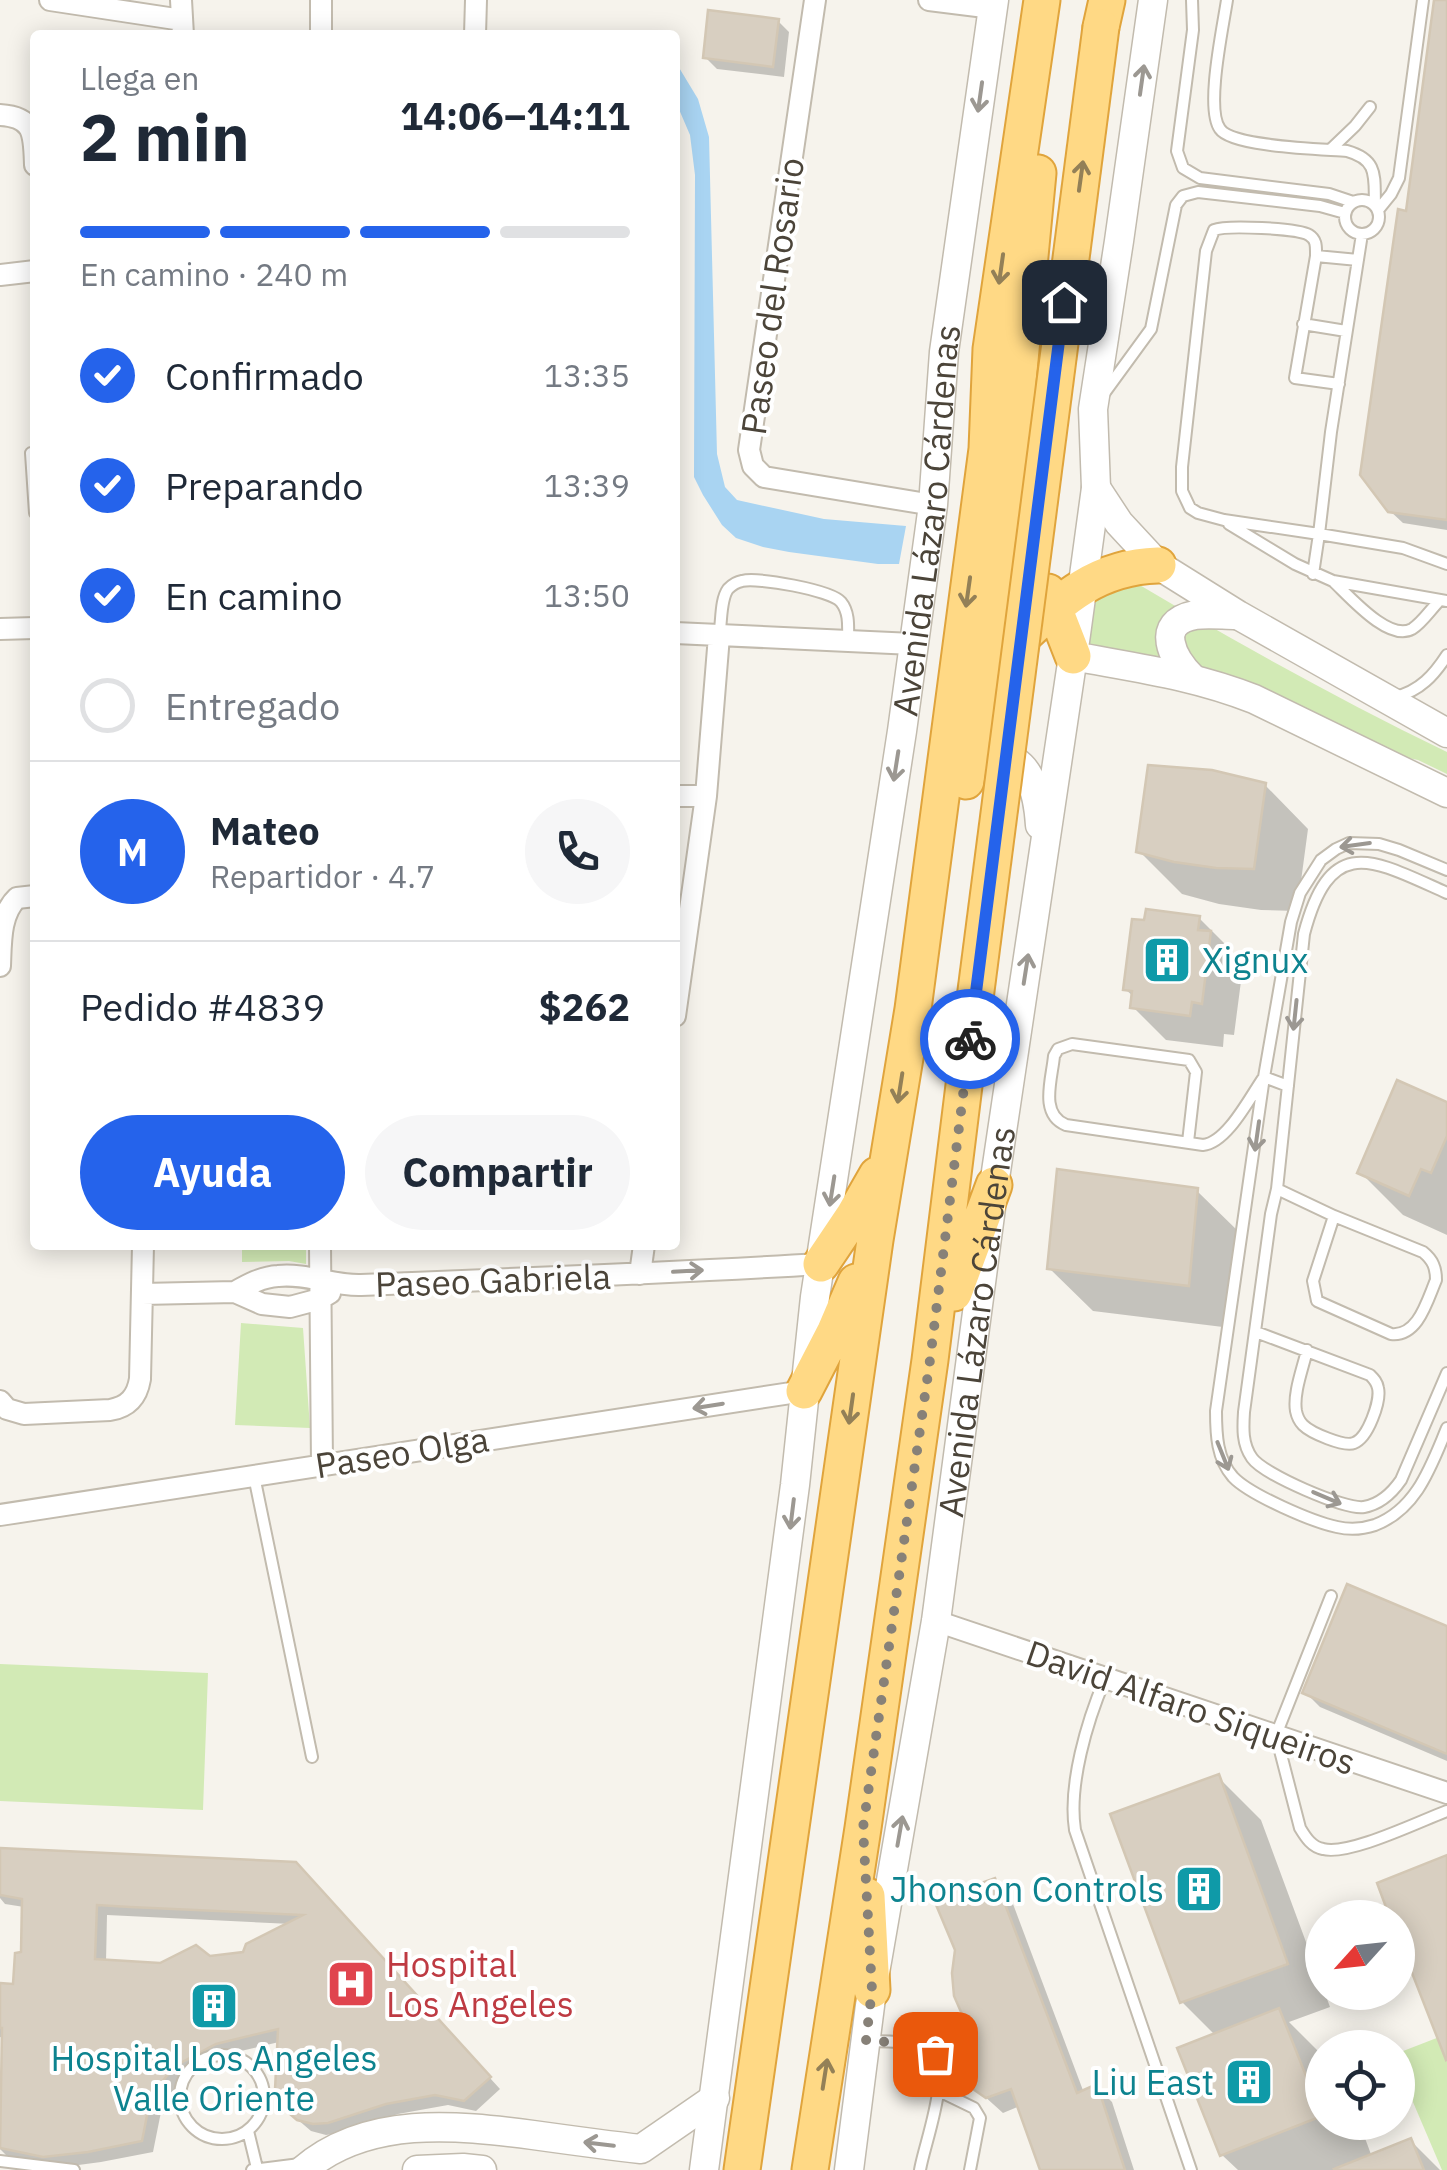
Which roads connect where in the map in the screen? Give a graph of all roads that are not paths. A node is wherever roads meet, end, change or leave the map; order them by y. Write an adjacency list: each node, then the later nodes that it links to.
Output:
1 (50, 0): 13 (street)
2 (321, 0): 14 (street)
3 (476, 0): 15 (street)
4 (815, 0): 36 (street, Paseo del Rosario)
5 (929, 0): 11 (street)
6 (1042, 0): 16 (highway, Avenida Lázaro Cárdenas)
7 (1153, 0): 33 (street, Avenida Lázaro Cárdenas, one-way to 7)
8 (1192, 0): 21 (lane)
9 (1227, 0): 20 (lane)
10 (1424, 0): 22 (lane)
11 (994, 4): 36 (street, Avenida Lázaro Cárdenas, one-way to 36)
12 (1104, 14): 88 (highway, Avenida Lázaro Cárdenas, one-way to 12, bridge)
13 (182, 18)
14 (321, 30)
15 (475, 30)
16 (1032, 68): 31 (highway); 69 (highway, Avenida Lázaro Cárdenas, one-way to 69)
17 (1370, 107): 20 (lane)
18 (0, 115): 19 (street)
19 (30, 127)
20 (1331, 149): 22 (lane)
21 (1353, 202): 22 (lane); 23 (lane)
22 (1376, 207): 24 (lane)
23 (1345, 213): 24 (lane); 33 (lane)
24 (1362, 234): 26 (lane)
25 (1316, 256): 26 (lane); 29 (lane); 37 (lane)
26 (1358, 260): 30 (lane)
27 (30, 271): 28 (street)
28 (0, 274)
29 (1303, 324): 30 (lane); 32 (lane)
30 (1346, 331): 32 (lane)
31 (1018, 381): 33 (street); 35 (highway)
32 (1338, 384): 38 (lane)
33 (1093, 409): 34 (street, Avenida Lázaro Cárdenas)
34 (1096, 488): 40 (street); 45 (street, Avenida Lázaro Cárdenas)
35 (1014, 504): 42 (highway); 45 (highway)
36 (933, 506): 52 (street, Avenida Lázaro Cárdenas)
37 (1224, 520): 38 (lane); 41 (lane)
38 (1319, 534): 39 (lane); 41 (lane)
39 (1447, 564)
40 (1158, 565): 45 (highway); 46 (street)
41 (1313, 574): 43 (lane)
42 (1001, 581): 45 (highway); 55 (highway)
43 (1333, 581): 44 (lane); 44 (lane)
44 (1443, 601)
45 (1055, 608): 54 (street, Avenida Lázaro Cárdenas); 54 (highway); 55 (highway)
46 (1238, 615): 56 (street); 57 (street)
47 (30, 628): 48 (street)
48 (0, 629)
49 (680, 633): 50 (street)
50 (719, 636): 51 (street); 51 (lane); 62 (street)
51 (848, 641): 52 (street)
52 (914, 644): 81 (street, Avenida Lázaro Cárdenas, one-way to 81)
53 (1447, 655): 57 (lane)
54 (1073, 656): 56 (street); 63 (street, Avenida Lázaro Cárdenas)
55 (986, 670): 59 (highway)
56 (1192, 678): 60 (street)
57 (1385, 699): 58 (street)
58 (1447, 733)
59 (968, 769): 63 (street); 69 (highway)
60 (1444, 790)
61 (680, 796): 62 (street)
62 (706, 796): 67 (street)
63 (1042, 867): 74 (street, Avenida Lázaro Cárdenas, one-way to 63)
64 (1447, 870): 70 (lane, one-way to 70)
65 (1447, 893): 71 (lane, one-way to 71)
66 (30, 897): 68 (street)
67 (680, 952)
68 (0, 966)
69 (913, 1009): 73 (highway, Avenida Lázaro Cárdenas, one-way to 73)
70 (1264, 1077): 71 (lane); 72 (lane); 94 (lane, one-way to 94)
71 (1288, 1086): 75 (lane)
72 (1188, 1142): 72 (lane)
73 (890, 1152): 77 (highway, Avenida Lázaro Cárdenas); 81 (highway)
74 (994, 1185): 88 (highway); 99 (street, Avenida Lázaro Cárdenas)
75 (1277, 1189): 76 (lane); 86 (lane)
76 (1334, 1216): 76 (lane)
77 (875, 1240): 90 (highway); 120 (highway, Avenida Lázaro Cárdenas, one-way to 120)
78 (142, 1250): 85 (street)
79 (320, 1250): 83 (street)
80 (643, 1250): 82 (street)
81 (820, 1264): 82 (street, Paseo Gabriela, one-way to 81); 90 (street, Avenida Lázaro Cárdenas)
82 (640, 1274): 83 (street, Paseo Gabriela)
83 (320, 1289): 84 (street, Paseo Gabriela); 84 (street, Paseo Gabriela); 95 (street)
84 (235, 1292): 85 (street, Paseo Gabriela)
85 (142, 1294): 91 (street)
86 (1256, 1332): 87 (lane); 93 (lane, one-way to 93)
87 (1308, 1350): 87 (lane)
88 (930, 1360): 105 (highway, Avenida Lázaro Cárdenas)
89 (1447, 1373): 93 (lane)
90 (804, 1392): 95 (street, Paseo Olga, one-way to 95); 109 (street, Avenida Lázaro Cárdenas, one-way to 109)
91 (0, 1401)
92 (1447, 1428): 94 (lane)
93 (1413, 1455): 94 (lane)
94 (1434, 1460)
95 (322, 1464): 96 (street, Paseo Olga)
96 (254, 1475): 97 (street, Paseo Olga); 102 (lane)
97 (0, 1515)
98 (1330, 1596): 101 (lane)
99 (936, 1620): 100 (street, David Alfaro Siqueiros); 106 (street, Avenida Lázaro Cárdenas, one-way to 99)
100 (1105, 1679): 101 (street, David Alfaro Siqueiros); 124 (lane)
101 (1276, 1736): 103 (street, David Alfaro Siqueiros); 104 (lane)
102 (312, 1757)
103 (1447, 1793)
104 (1447, 1810)
105 (863, 1828): 106 (highway); 121 (highway, Avenida Lázaro Cárdenas, one-way to 105)
106 (872, 1990): 107 (street, Avenida Lázaro Cárdenas)
107 (866, 2040): 108 (lane); 114 (street, Avenida Lázaro Cárdenas)
108 (939, 2092): 122 (lane); 123 (lane)
109 (715, 2098): 111 (street); 119 (street, Avenida Lázaro Cárdenas)
110 (248, 2131): 110 (lane); 115 (lane)
111 (640, 2160): 113 (street, one-way to 113)
112 (0, 2161): 116 (lane)
113 (307, 2166): 115 (lane)
114 (853, 2166)
115 (255, 2169)
116 (74, 2170)
117 (417, 2170): 118 (street)
118 (482, 2170)
119 (704, 2170)
120 (742, 2170)
121 (810, 2170)
122 (920, 2170)
123 (970, 2170)
124 (1191, 2170)

